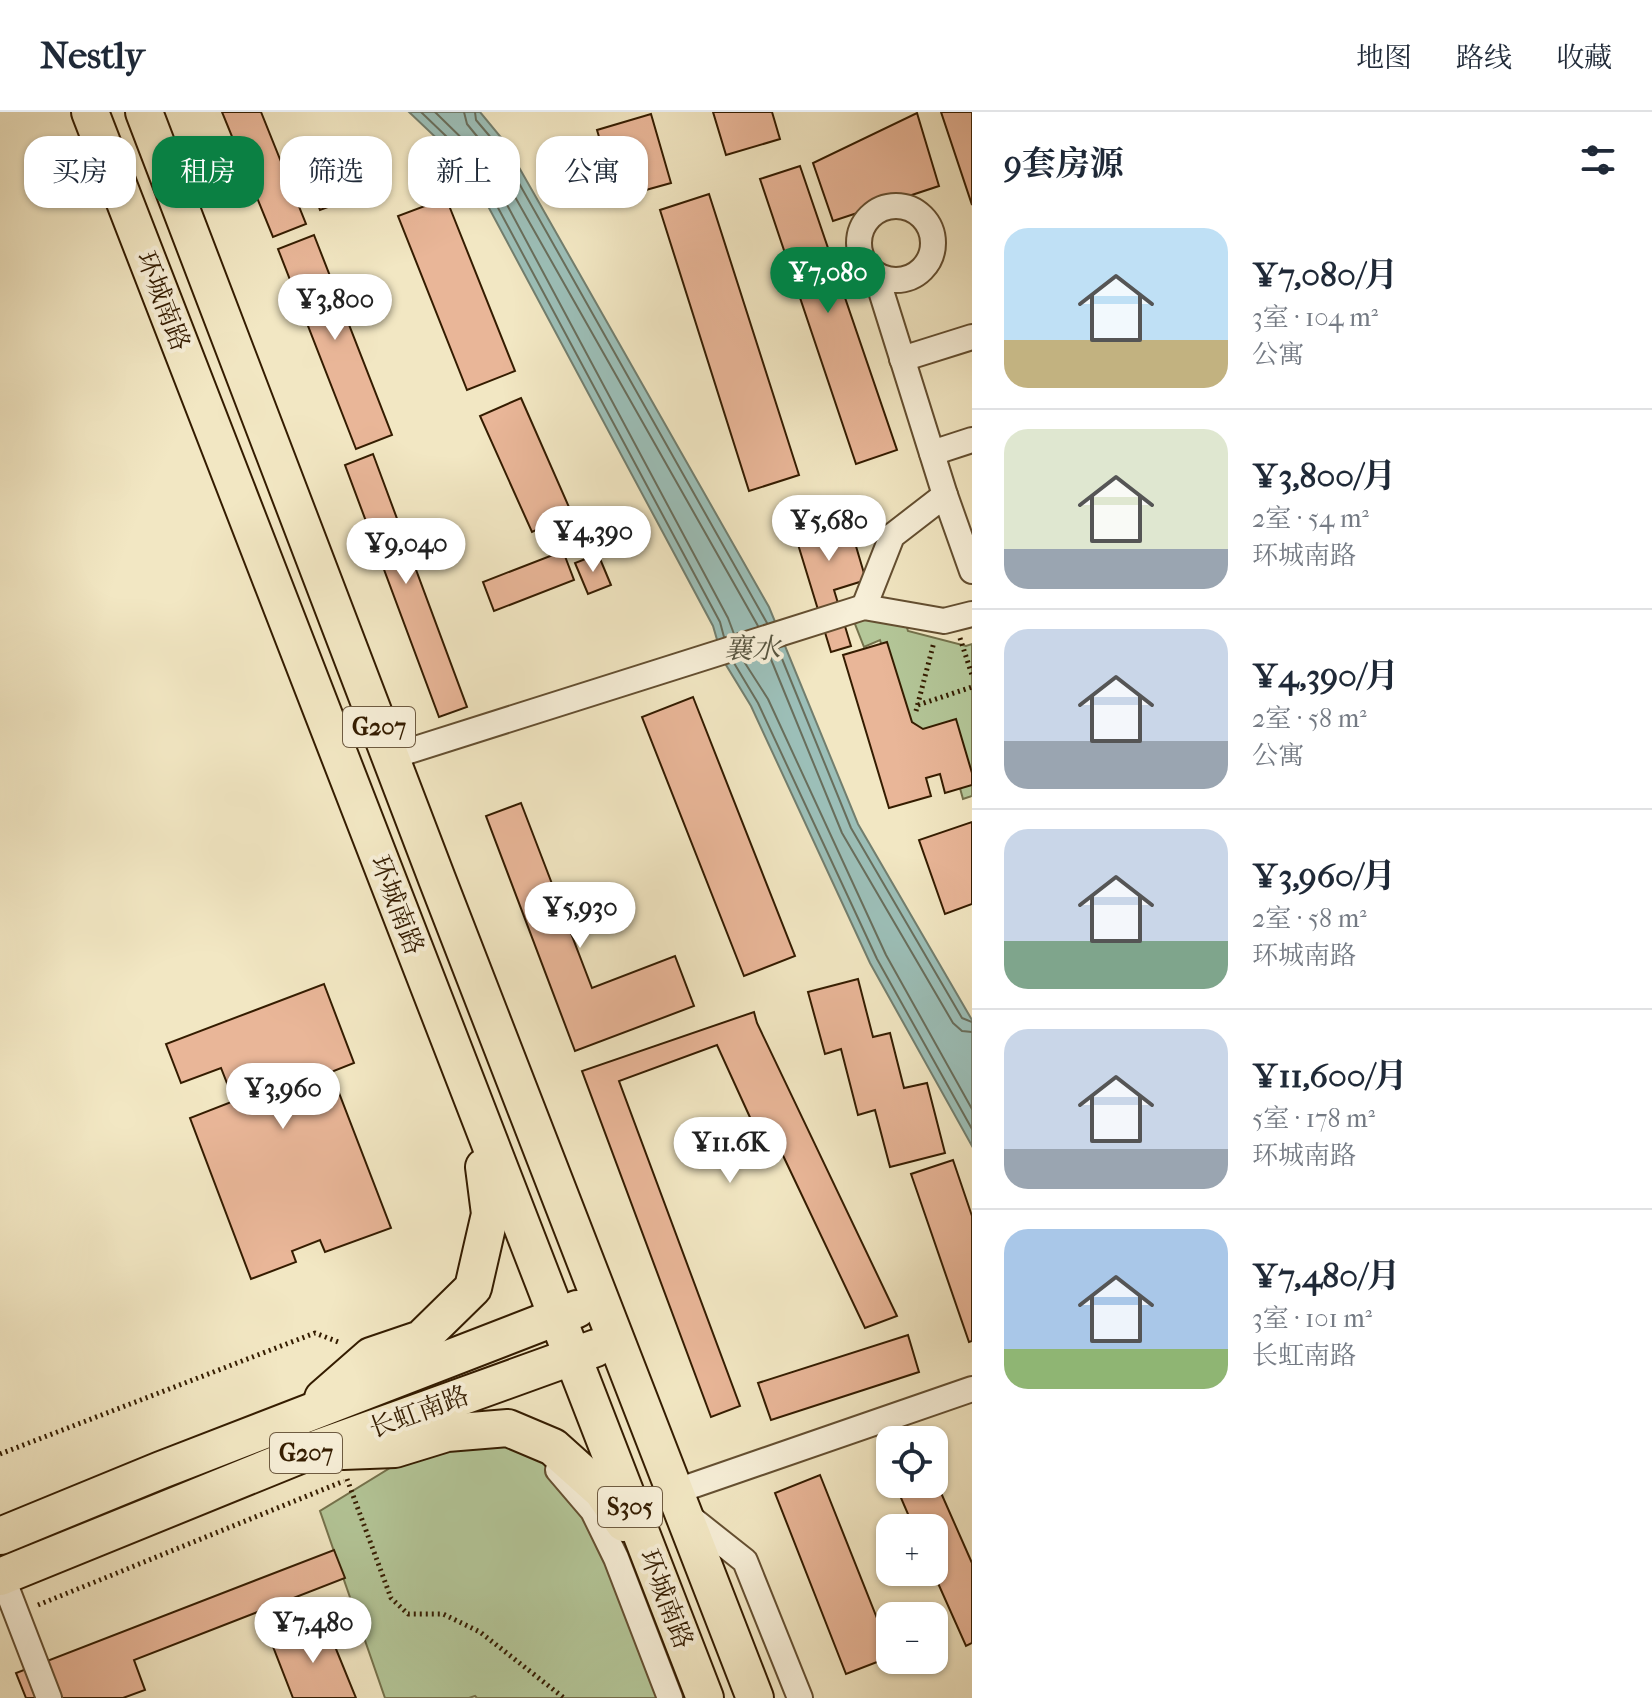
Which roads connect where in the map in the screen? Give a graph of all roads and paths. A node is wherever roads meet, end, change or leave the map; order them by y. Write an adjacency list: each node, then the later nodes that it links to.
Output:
1 (90, 112): 15 (highway, 环城南路)
2 (144, 112): 14 (highway, 环城南路 / G207)
3 (876, 275): 5 (street)
4 (972, 337): 5 (street)
5 (902, 359): 7 (street)
6 (972, 440): 7 (street)
7 (932, 453): 8 (street)
8 (945, 495): 9 (street); 10 (street)
9 (972, 571)
10 (864, 607): 11 (street); 14 (street)
11 (955, 618): 12 (path); 13 (path)
12 (972, 675)
13 (972, 687)
14 (390, 757): 16 (highway, 环城南路 / G207)
15 (476, 1106): 17 (highway, 环城南路); 20 (highway)
16 (601, 1300): 17 (highway, 长虹南路 / G207); 18 (highway, 环城南路 / G207)
17 (556, 1317): 19 (highway, 环城南路 / S305); 22 (highway, 长虹南路 / G207)
18 (617, 1341): 19 (highway, 长虹南路 / G207); 28 (highway, 环城南路 / S305)
19 (573, 1355): 25 (highway, 长虹南路 / G207); 30 (highway, 环城南路 / S305)
20 (371, 1356): 22 (highway); 26 (path)
21 (972, 1389): 28 (street)
22 (301, 1416): 29 (highway, 长虹南路 / G207)
23 (531, 1438): 24 (highway); 30 (highway); 35 (street)
24 (395, 1449): 25 (highway); 27 (path)
25 (305, 1453): 31 (highway, 长虹南路 / G207)
26 (0, 1454)
27 (347, 1479): 32 (path); 34 (path)
28 (677, 1501): 37 (highway, 环城南路 / S305); 38 (street)
29 (3, 1527)
30 (650, 1560): 36 (highway, 环城南路 / S305)
31 (1, 1577): 32 (street)
32 (17, 1614): 33 (street)
33 (49, 1698)
34 (564, 1698)
35 (670, 1698)
36 (705, 1698)
37 (755, 1698)
38 (800, 1698)

